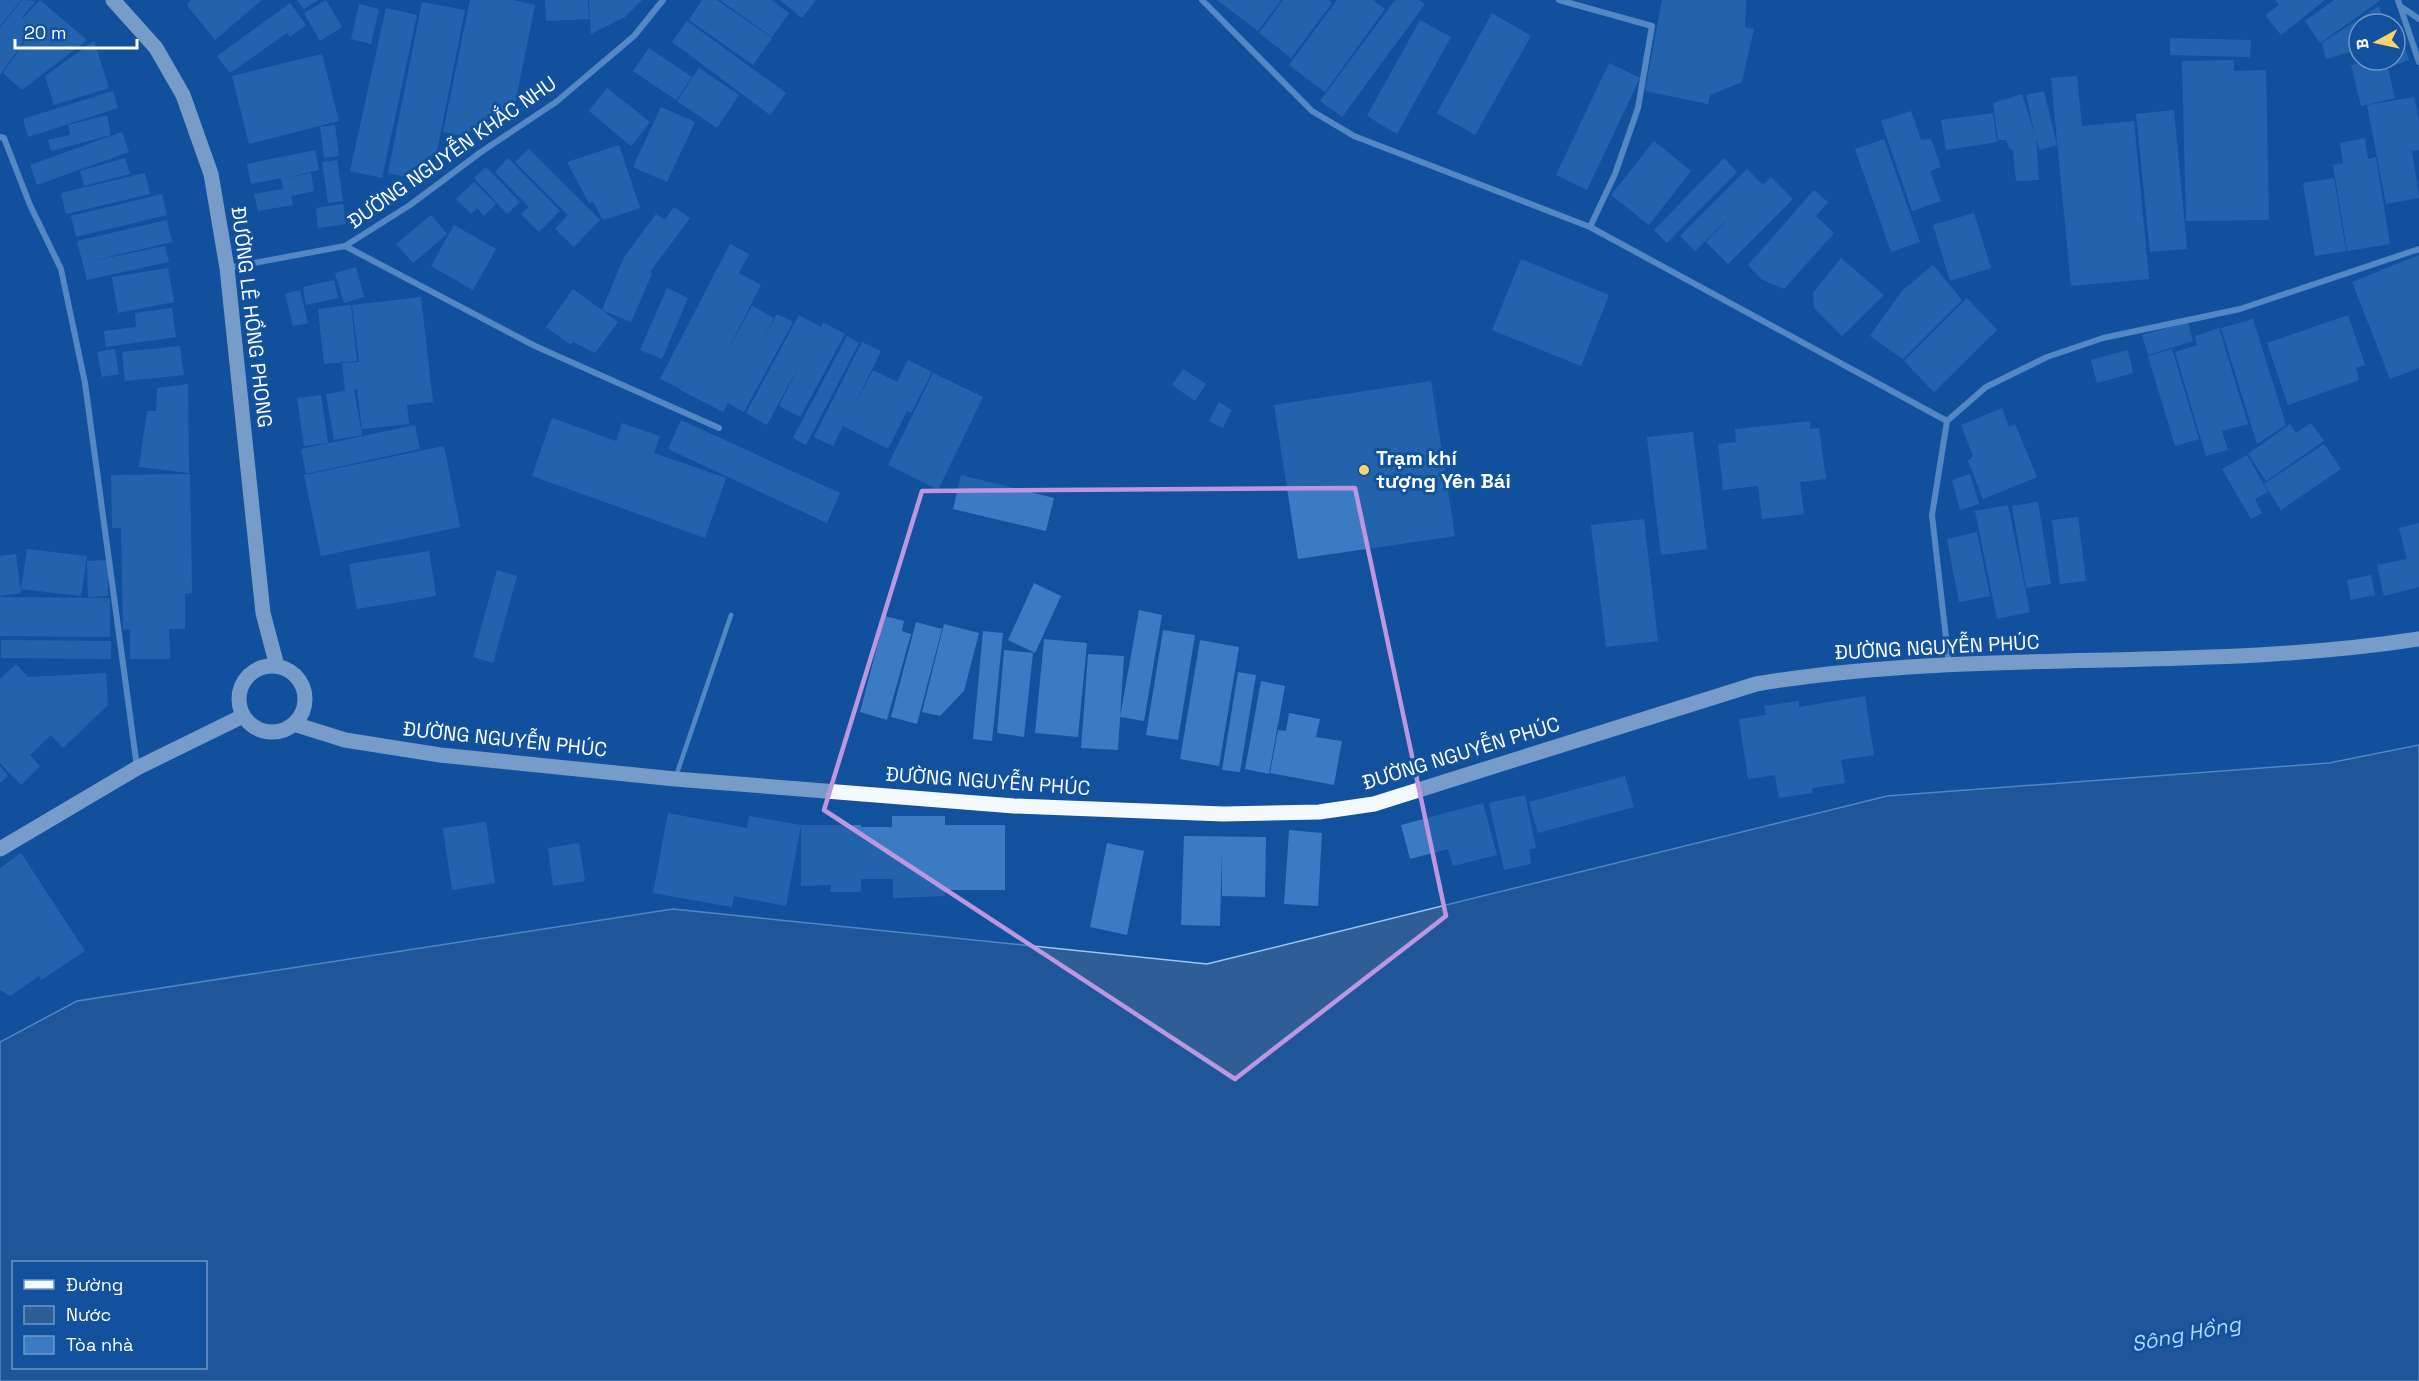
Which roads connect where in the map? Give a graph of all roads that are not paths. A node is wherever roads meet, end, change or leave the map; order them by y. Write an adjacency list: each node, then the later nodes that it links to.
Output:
1 (113, 0): 12 (main road, ĐƯỜNG LÊ HỒNG PHONG)
2 (663, 0): 10 (street, ĐƯỜNG NGUYỄN KHẮC NHU)
3 (1202, 0): 9 (street)
4 (1559, 0): 9 (street)
5 (2399, 3): 6 (street); 7 (street)
6 (2419, 19)
7 (2419, 62)
8 (0, 137): 21 (street)
9 (1590, 227): 13 (street)
10 (345, 246): 12 (street, ĐƯỜNG NGUYỄN KHẮC NHU); 14 (street)
11 (2419, 249): 13 (street)
12 (227, 268): 18 (main road, ĐƯỜNG LÊ HỒNG PHONG)
13 (1947, 421): 17 (street)
14 (719, 428)
15 (731, 615): 22 (lane)
16 (2419, 639): 17 (main road, ĐƯỜNG NGUYỄN PHÚC)
17 (1949, 664): 22 (main road, ĐƯỜNG NGUYỄN PHÚC)
18 (277, 666): 19 (main road); 20 (main road)
19 (243, 716): 20 (main road); 21 (main road)
20 (294, 724): 22 (main road, ĐƯỜNG NGUYỄN PHÚC)
21 (137, 768): 23 (main road)
22 (675, 779)
23 (0, 849)

